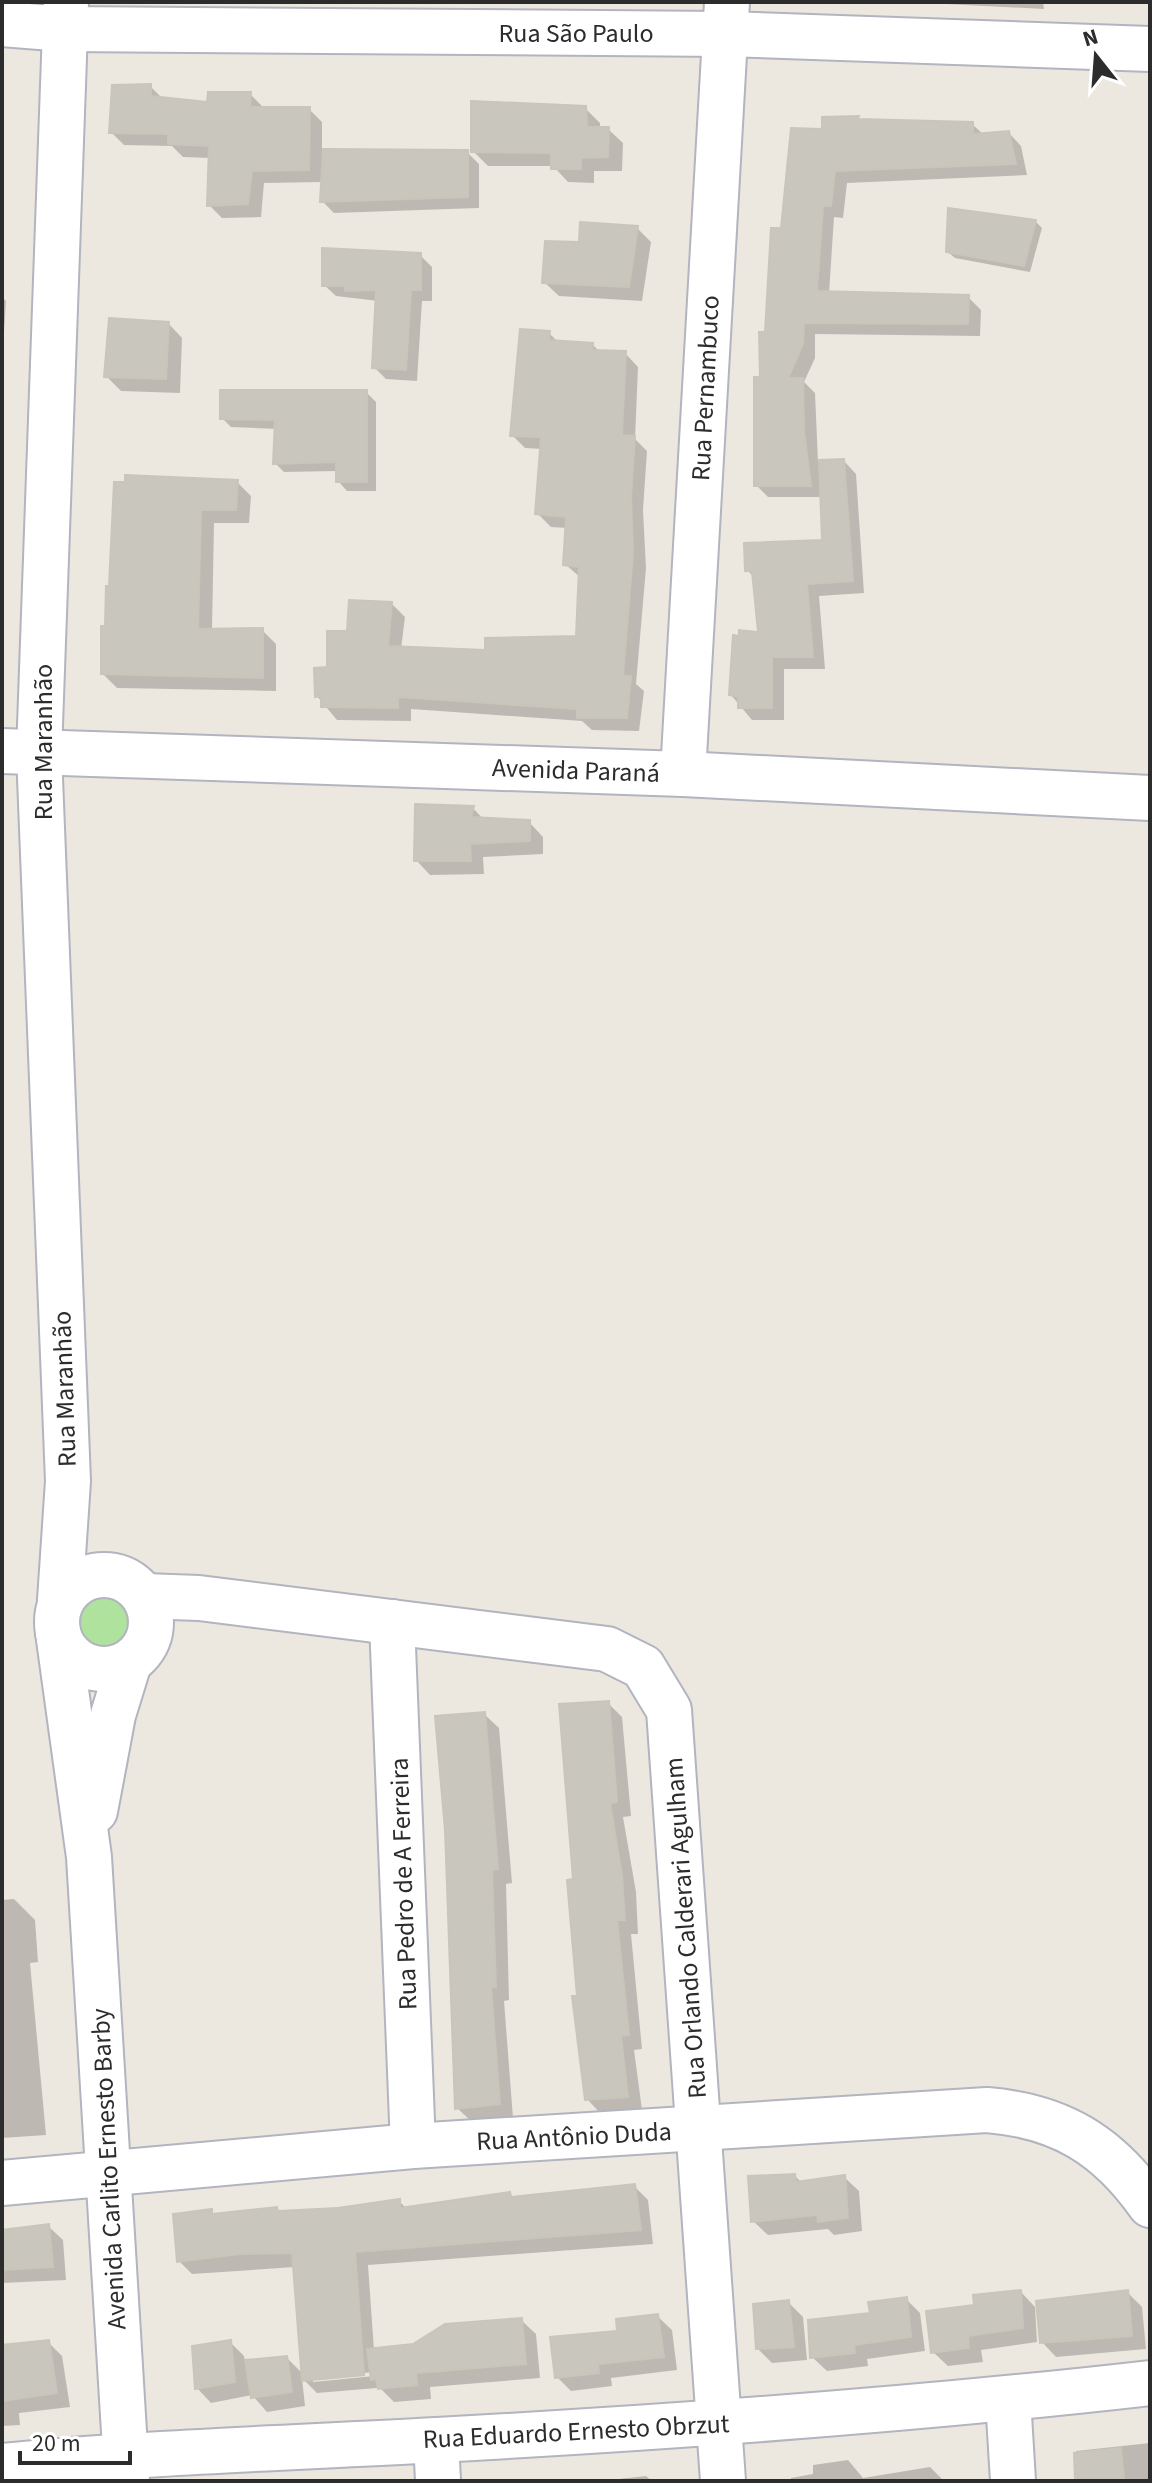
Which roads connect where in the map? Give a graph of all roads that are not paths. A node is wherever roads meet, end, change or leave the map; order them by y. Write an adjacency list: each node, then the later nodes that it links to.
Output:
1 (66, 15): 2 (street, Rua São Paulo); 3 (street, Rua São Paulo); 7 (street, Rua Maranhão)
2 (727, 18): 4 (street, Rua São Paulo); 8 (street, Rua Pernambuco)
3 (2, 24)
4 (1013, 45): 5 (street, Rua São Paulo); 6 (street)
5 (1150, 49)
6 (1150, 68)
7 (21, 752): 8 (street, Avenida Paraná); 10 (street, Rua Maranhão)
8 (683, 774): 9 (street, Avenida Paraná)
9 (1150, 798)
10 (68, 1481): 11 (street, Rua Maranhão); 13 (street, Rua Maranhão)
11 (131, 1587): 12 (street); 13 (street); 15 (street)
12 (229, 1602): 14 (street); 15 (street)
13 (59, 1616): 15 (street); 16 (street, Avenida Carlito Ernesto Barby)
14 (392, 1622): 17 (street, Rua Orlando Calderari Agulham); 18 (street, Rua Pedro de A Ferreira)
15 (138, 1652): 16 (street, Avenida Carlito Ernesto Barby)
16 (89, 1857): 19 (street, Avenida Carlito Ernesto Barby)
17 (699, 2129): 18 (street, Rua Antônio Duda); 21 (street, Rua Antônio Duda); 24 (street, Rua Orlando Calderari Agulham)
18 (413, 2146): 19 (street, Rua Antônio Duda)
19 (108, 2173): 20 (street, Rua Antônio Duda); 27 (street, Avenida Carlito Ernesto Barby)
20 (2, 2183)
21 (1140, 2190)
22 (1150, 2383): 23 (street, Rua Eduardo Ernesto Obrzut)
23 (1008, 2399): 24 (street, Rua Eduardo Ernesto Obrzut); 29 (street)
24 (719, 2423): 25 (street, Rua Eduardo Ernesto Obrzut); 28 (street, Rua Orlando Calderari Agulham)
25 (437, 2460): 27 (street, Rua Eduardo Ernesto Obrzut)
26 (2, 2466): 27 (street, Rua Eduardo Ernesto Obrzut)
27 (126, 2468)
28 (723, 2481)
29 (1013, 2481)

